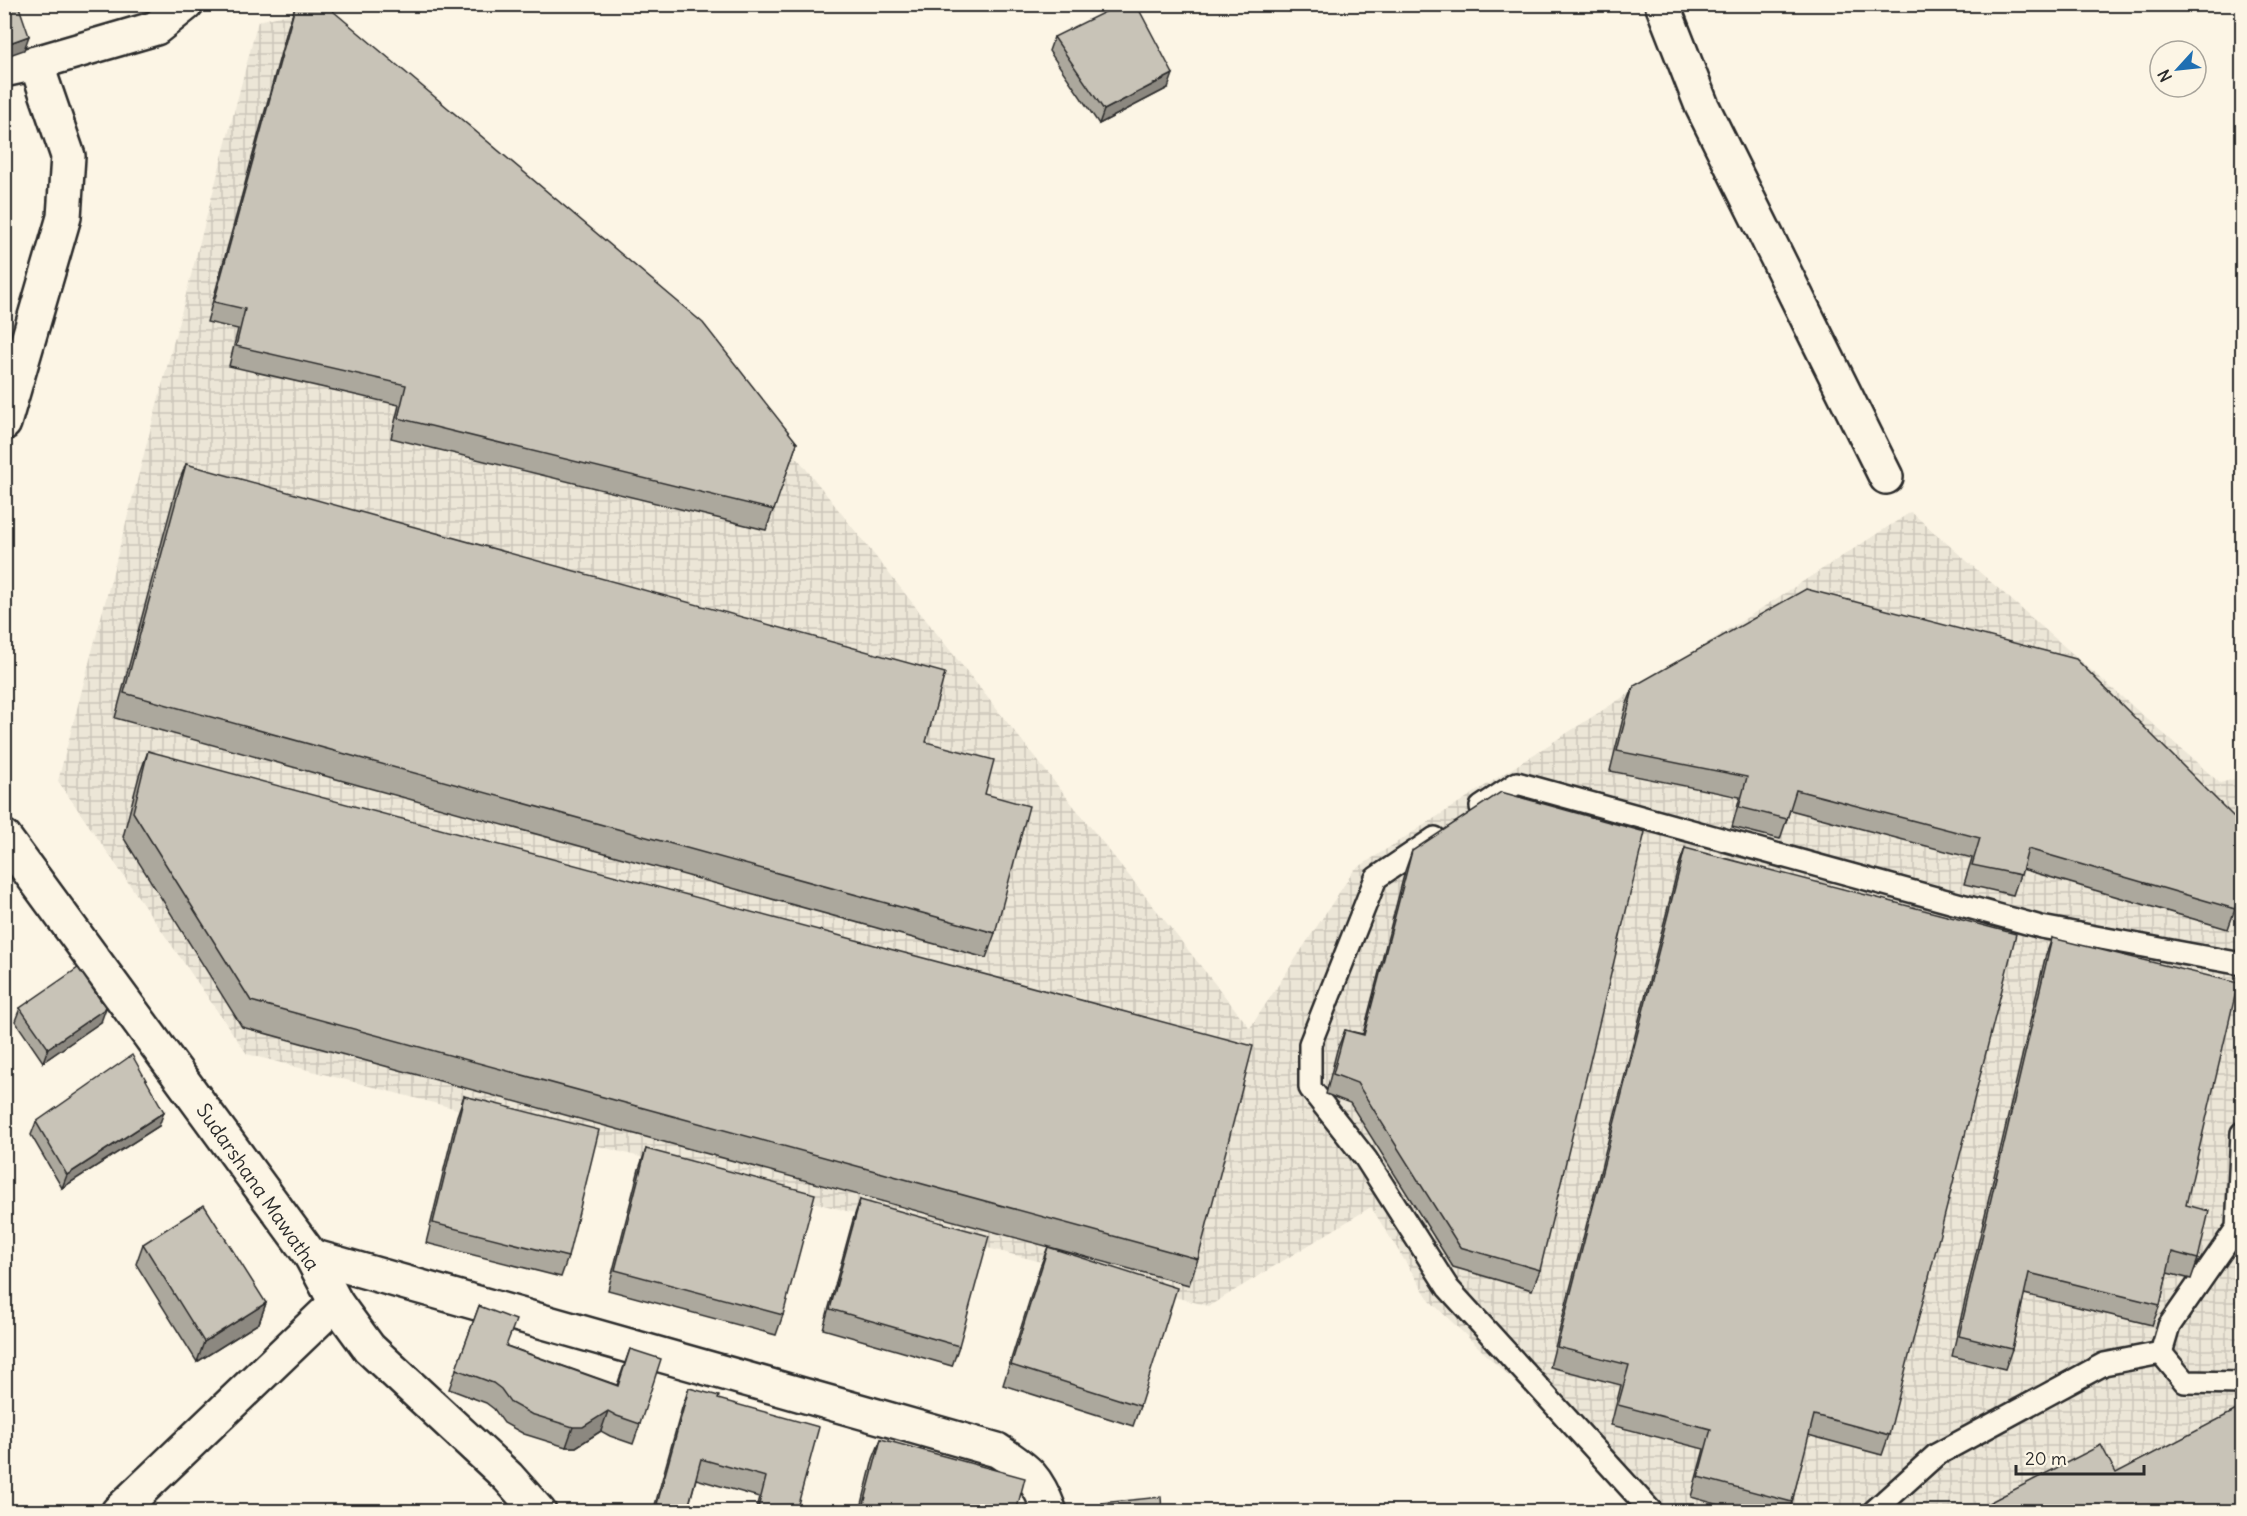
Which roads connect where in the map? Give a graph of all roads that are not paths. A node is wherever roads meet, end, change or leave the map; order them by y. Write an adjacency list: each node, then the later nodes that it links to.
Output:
1 (186, 4): 3 (street)
2 (1662, 4): 6 (street)
3 (36, 63): 4 (street); 5 (street)
4 (4, 70)
5 (4, 423)
6 (1886, 477)
7 (4, 837): 10 (street, Sudarshana Mawatha)
8 (2242, 964): 17 (lane)
9 (2242, 1133): 12 (lane)
10 (311, 1256): 11 (street, Sudarshana Mawatha); 16 (street)
11 (336, 1303): 14 (street); 15 (street, Sudarshana Mawatha)
12 (2161, 1353): 13 (lane); 18 (lane)
13 (2242, 1383)
14 (118, 1512)
15 (539, 1512)
16 (1050, 1512)
17 (1652, 1512)
18 (1873, 1512)

